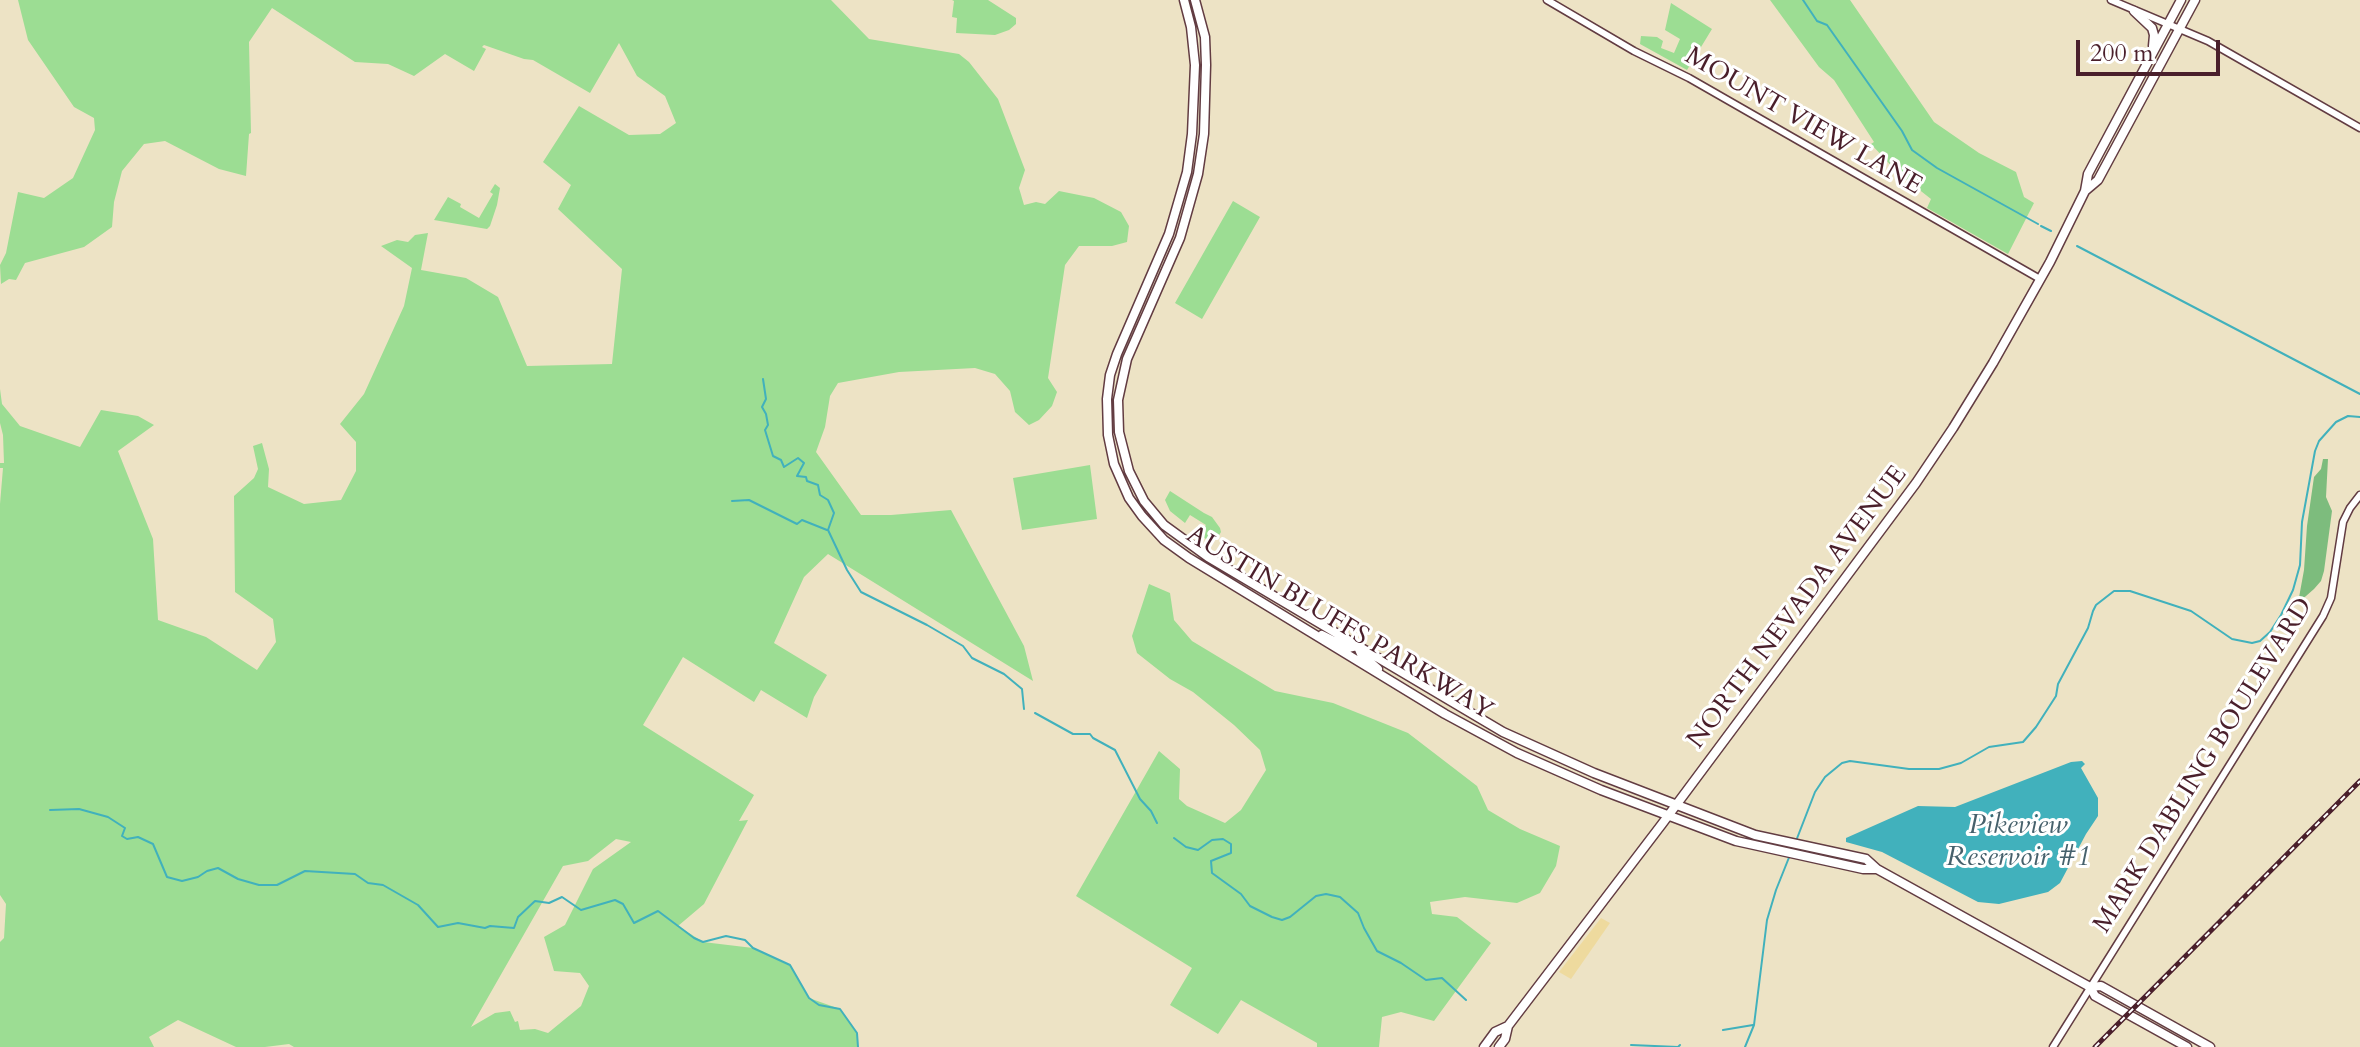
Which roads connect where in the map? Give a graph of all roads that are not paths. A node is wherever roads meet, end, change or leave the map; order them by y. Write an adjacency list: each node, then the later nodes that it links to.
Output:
1 (1184, 0): 15 (main road, AUSTIN BLUFFS PARKWAY)
2 (1195, 0): 16 (main road, AUSTIN BLUFFS PARKWAY)
3 (1547, 0): 13 (street, MOUNT VIEW LANE)
4 (2111, 0): 7 (street)
5 (2181, 0): 8 (main road, NORTH NEVADA AVENUE)
6 (2195, 0): 9 (main road, NORTH NEVADA AVENUE)
7 (2134, 11): 8 (street); 10 (main road)
8 (2168, 24): 9 (street); 10 (main road, NORTH NEVADA AVENUE)
9 (2179, 29): 11 (street); 12 (main road, NORTH NEVADA AVENUE)
10 (2148, 62): 12 (main road, NORTH NEVADA AVENUE)
11 (2360, 128)
12 (2085, 191): 13 (main road, NORTH NEVADA AVENUE)
13 (2040, 279): 18 (main road, NORTH NEVADA AVENUE)
14 (2360, 495): 21 (street, MARK DABLING BOULEVARD)
15 (1289, 620): 16 (main road); 17 (main road, AUSTIN BLUFFS PARKWAY)
16 (1358, 646): 17 (main road); 18 (main road, AUSTIN BLUFFS PARKWAY)
17 (1395, 684): 19 (main road, AUSTIN BLUFFS PARKWAY)
18 (1677, 804): 19 (main road, NORTH NEVADA AVENUE); 20 (main road, AUSTIN BLUFFS PARKWAY)
19 (1668, 816): 20 (main road, AUSTIN BLUFFS PARKWAY); 22 (main road, NORTH NEVADA AVENUE)
20 (1774, 845): 21 (main road)
21 (2090, 987): 25 (street, MARK DABLING BOULEVARD); 26 (main road); 27 (main road)
22 (1508, 1026): 23 (main road, NORTH NEVADA AVENUE); 24 (main road, NORTH NEVADA AVENUE)
23 (1484, 1047)
24 (1499, 1047)
25 (2053, 1047)
26 (2187, 1047)
27 (2210, 1047)

